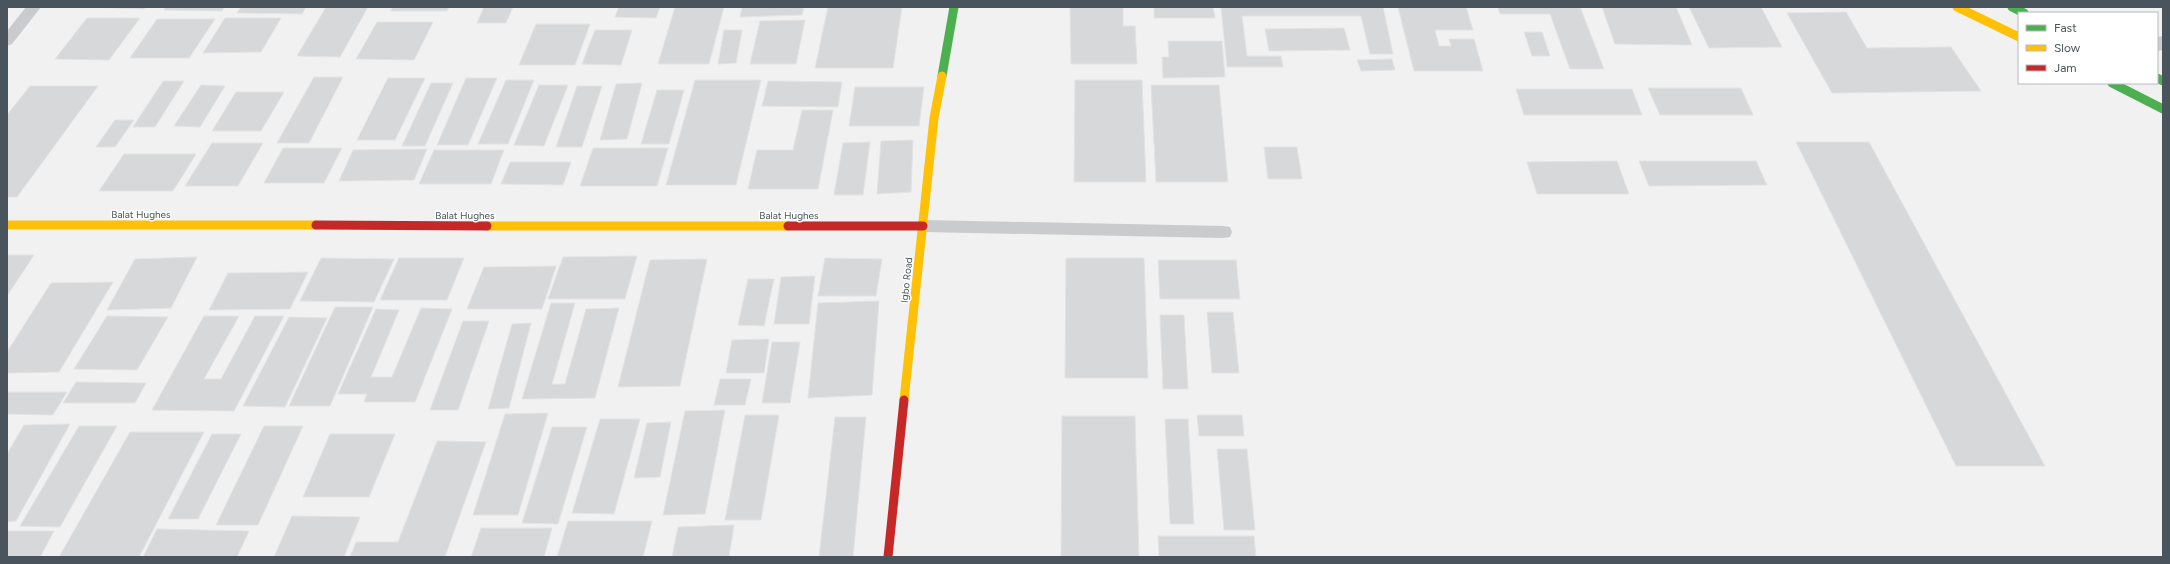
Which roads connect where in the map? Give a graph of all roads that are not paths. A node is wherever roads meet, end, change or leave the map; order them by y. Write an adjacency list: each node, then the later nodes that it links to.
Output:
1 (34, 7): 7 (lane)
2 (954, 7): 11 (street, Igbo Road)
3 (1957, 7): 6 (street)
4 (2012, 7): 5 (street)
5 (2022, 12)
6 (2018, 37)
7 (7, 41)
8 (2114, 84): 9 (street)
9 (2163, 109)
10 (7, 225): 11 (street, Balat Hughes)
11 (923, 226): 12 (lane); 13 (street, Igbo Road)
12 (1224, 232)
13 (888, 557)

